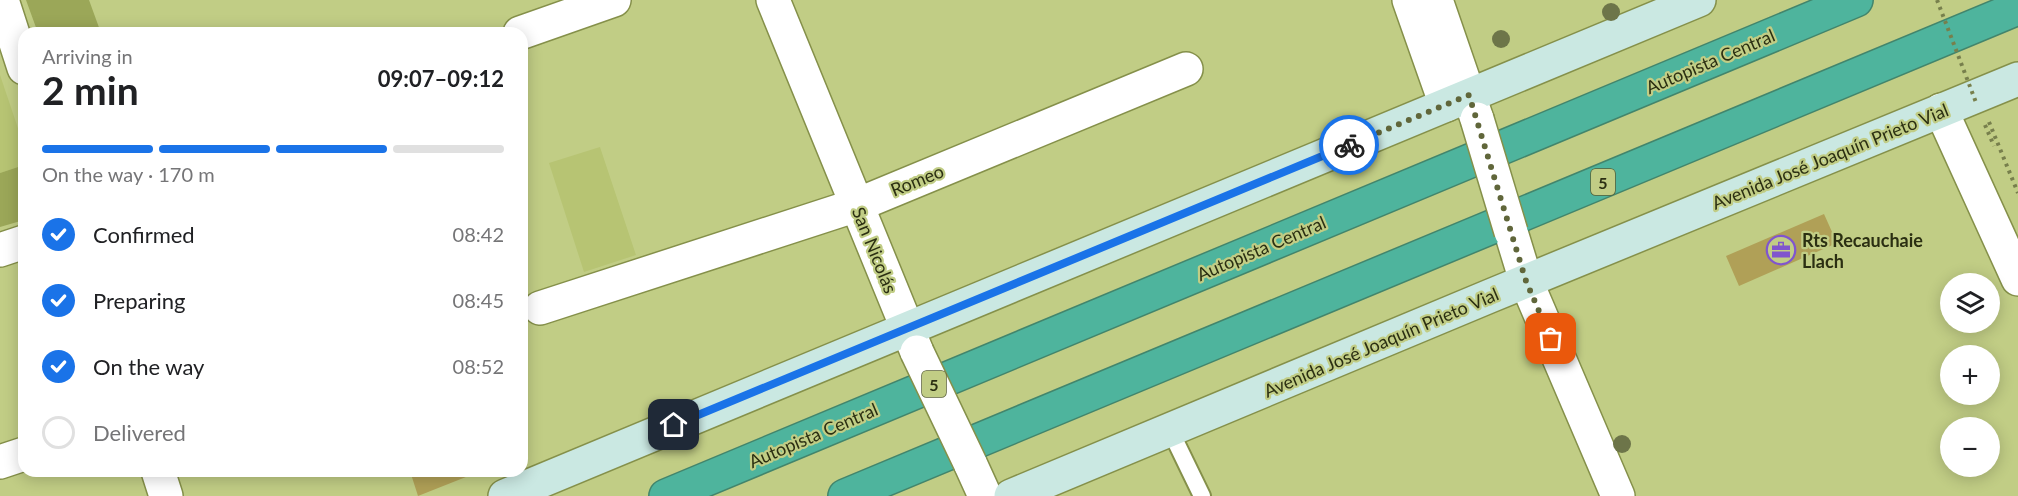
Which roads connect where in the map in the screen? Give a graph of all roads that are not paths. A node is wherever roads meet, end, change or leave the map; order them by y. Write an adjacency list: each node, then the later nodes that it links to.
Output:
1 (2, 0): 10 (street)
2 (614, 0): 9 (street)
3 (773, 0): 15 (street, San Nicolás)
4 (1409, 0): 13 (street)
5 (1436, 0): 13 (street)
6 (1699, 0): 13 (main road)
7 (1856, 0): 28 (highway, Autopista Central / 5)
8 (2018, 8): 29 (highway, 5)
9 (528, 30)
10 (18, 49)
11 (1186, 69): 15 (street, Romeo)
12 (2018, 79): 14 (main road, Avenida José Joaquín Prieto Vial)
13 (1464, 106): 19 (street, bridge); 21 (main road)
14 (1941, 110): 18 (street); 19 (main road, Avenida José Joaquín Prieto Vial)
15 (857, 205): 20 (street, Romeo); 21 (street, San Nicolás)
16 (18, 244): 17 (street)
17 (0, 250)
18 (2018, 279)
19 (1526, 281): 22 (main road, Avenida José Joaquín Prieto Vial); 33 (street)
20 (540, 308)
21 (912, 340): 27 (main road); 30 (street, San Nicolás, bridge)
22 (1170, 430): 31 (main road, Avenida José Joaquín Prieto Vial); 32 (lane)
23 (18, 456): 24 (street)
24 (0, 462)
25 (160, 477): 26 (street)
26 (166, 496)
27 (505, 496)
28 (666, 496)
29 (845, 496)
30 (985, 496)
31 (1011, 496)
32 (1202, 496)
33 (1618, 496)

